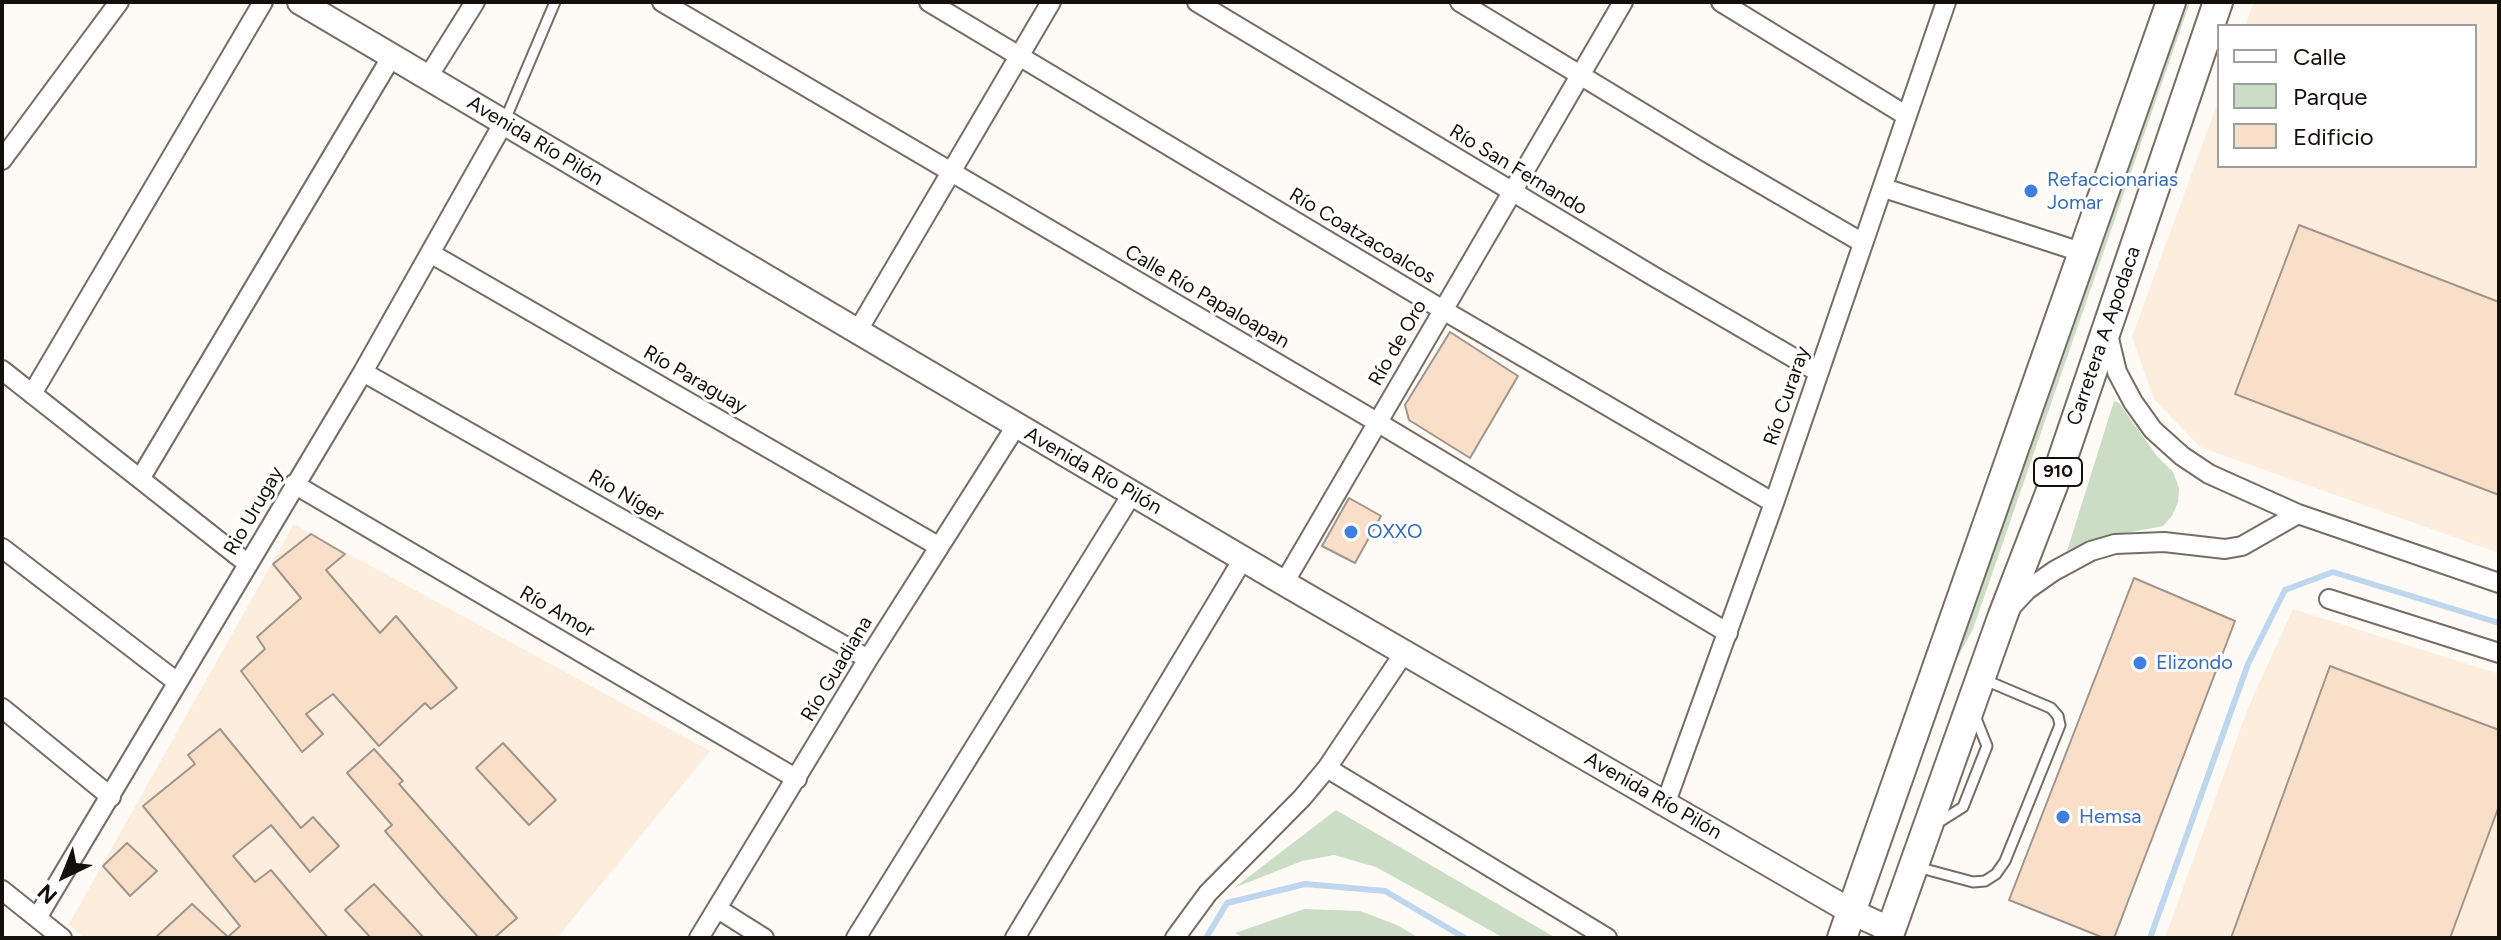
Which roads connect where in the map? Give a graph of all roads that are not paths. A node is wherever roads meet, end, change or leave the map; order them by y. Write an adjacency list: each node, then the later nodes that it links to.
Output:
1 (119, 2): 23 (street)
2 (263, 2): 36 (street)
3 (300, 2): 17 (main road, Avenida Río Pilón)
4 (475, 2): 20 (street)
5 (555, 2): 22 (lane)
6 (662, 2): 24 (street, Calle Río Papaloapan)
7 (929, 2): 18 (street, Río Coatzacoalcos)
8 (1051, 2): 18 (street)
9 (1197, 2): 26 (street, Río San Fernando)
10 (1460, 2): 19 (street)
11 (1623, 2): 19 (street, Río de Oro)
12 (1721, 2): 21 (street)
13 (1946, 2): 21 (street, Río Curaray)
14 (2151, 2): 28 (main road)
15 (2171, 2): 28 (main road, 910)
16 (2218, 2): 31 (main road, Carretera A Apodaca / 910)
17 (392, 56): 20 (main road, Avenida Río Pilón); 39 (street)
18 (1019, 56): 24 (street); 30 (street, Río Coatzacoalcos)
19 (1578, 74): 26 (street, Río de Oro); 27 (street)
20 (428, 77): 22 (main road, Avenida Río Pilón)
21 (1907, 116): 25 (street, Río Curaray)
22 (504, 122): 29 (street, Rio Urugay); 32 (main road, Avenida Río Pilón)
23 (2, 160)
24 (951, 172): 32 (street); 37 (street, Calle Río Papaloapan)
25 (1884, 188): 27 (street, Río Curaray); 28 (street)
26 (1510, 191): 30 (street, Río de Oro); 35 (street, Río San Fernando)
27 (1863, 243): 35 (street, Río Curaray)
28 (2072, 249): 67 (main road, 910)
29 (430, 253): 34 (street, Rio Urugay); 44 (street, Río Paraguay)
30 (1443, 310): 37 (street, Río de Oro); 42 (street, Río Coatzacoalcos)
31 (2107, 329): 43 (street); 51 (main road, Carretera A Apodaca / 910)
32 (857, 332): 38 (main road, Avenida Río Pilón)
33 (2, 370): 36 (street)
34 (363, 372): 40 (street, Rio Urugay); 55 (street, Río Níger)
35 (1818, 372): 42 (street, Río Curaray)
36 (32, 394): 39 (street)
37 (1377, 422): 48 (street, Río de Oro); 52 (street, Calle Río Papaloapan)
38 (1016, 426): 41 (main road, Avenida Río Pilón); 44 (street, Río Guadiana)
39 (140, 479): 47 (street)
40 (294, 484): 47 (street, Rio Urugay); 60 (street, Río Amor)
41 (1132, 494): 46 (main road, Avenida Río Pilón); 72 (street)
42 (1774, 503): 52 (street, Río Curaray)
43 (2298, 514): 49 (street); 51 (street)
44 (938, 546): 55 (street, Río Guadiana)
45 (2, 548): 57 (street)
46 (1243, 559): 48 (main road, Avenida Río Pilón); 73 (street)
47 (248, 564): 57 (street, Rio Urugay)
48 (1284, 583): 53 (main road, Avenida Río Pilón)
49 (2499, 583)
50 (2329, 599): 54 (street)
51 (2003, 615): 56 (main road, Carretera A Apodaca / 910)
52 (1728, 633): 62 (street, Río Curaray)
53 (1404, 653): 59 (street); 62 (main road, Avenida Río Pilón)
54 (2499, 653)
55 (868, 659): 60 (street, Río Guadiana)
56 (1981, 679): 63 (main road, Carretera A Apodaca / 910); 63 (lane)
57 (177, 682): 61 (street, Rio Urugay)
58 (2, 708): 61 (street)
59 (1327, 768): 74 (street); 75 (street)
60 (797, 779): 65 (street, Río Guadiana)
61 (111, 797): 66 (street, Rio Urugay)
62 (1666, 802): 67 (main road, Avenida Río Pilón)
63 (1914, 866): 68 (main road, Carretera A Apodaca / 910)
64 (2, 890): 66 (street)
65 (718, 909): 70 (street, Río Guadiana); 71 (street)
66 (37, 918): 69 (street)
67 (1847, 925): 68 (main road, Avenida Río Pilón)
68 (1889, 934)
69 (62, 938)
70 (699, 938)
71 (764, 938)
72 (856, 938)
73 (1015, 938)
74 (1175, 938)
75 (1607, 938)

